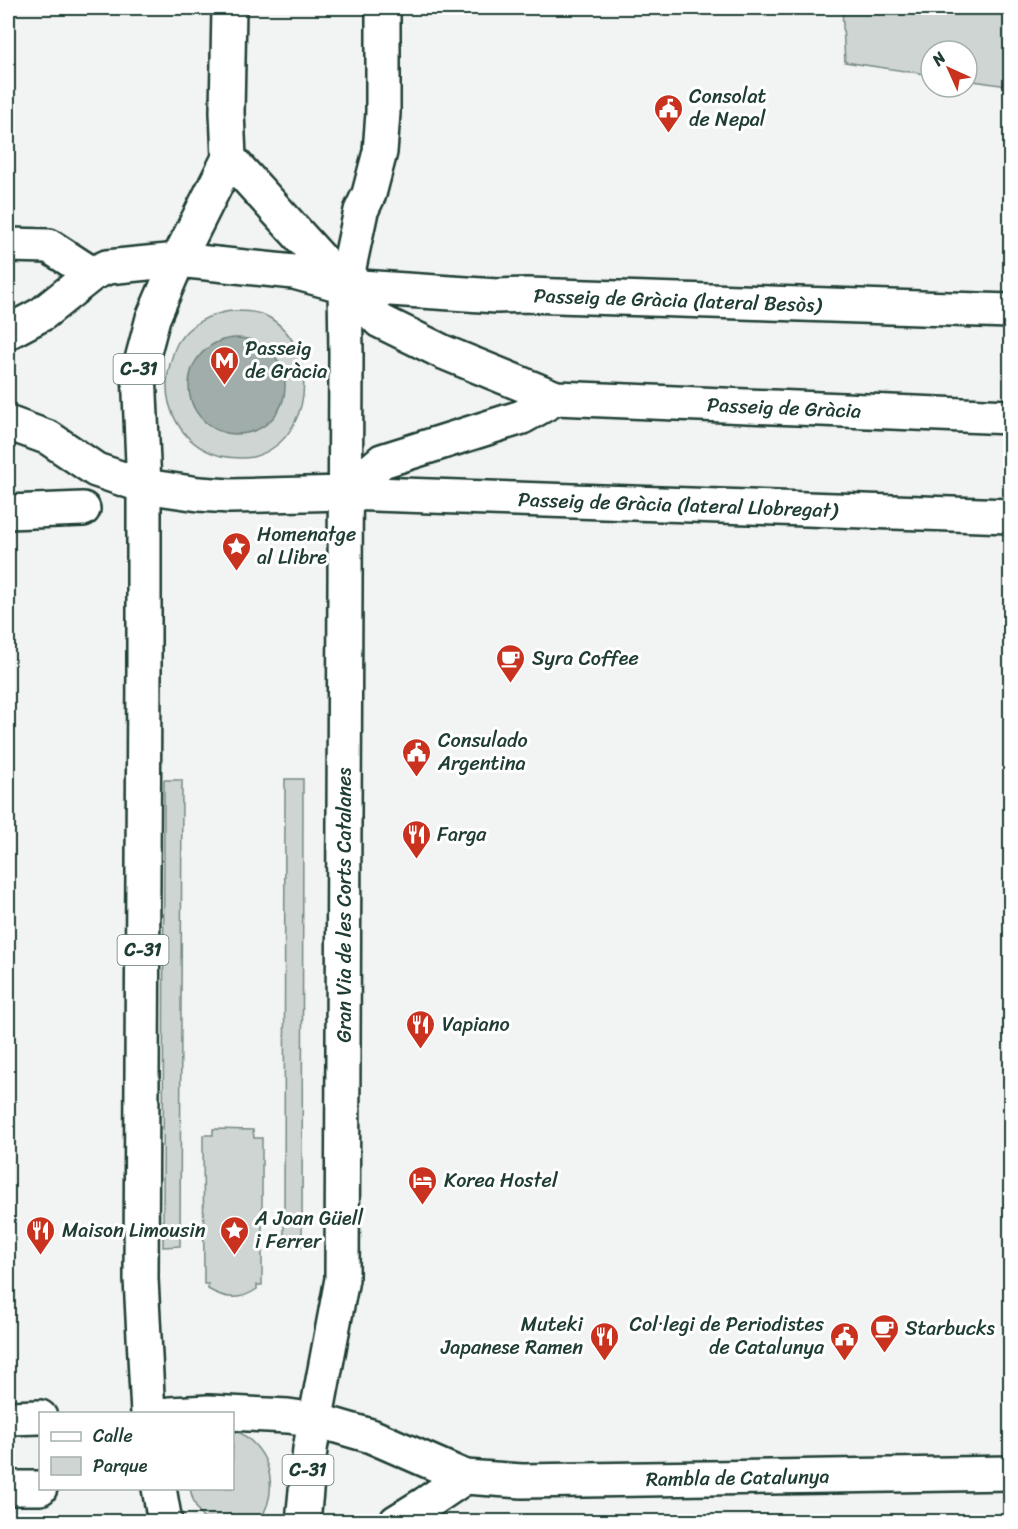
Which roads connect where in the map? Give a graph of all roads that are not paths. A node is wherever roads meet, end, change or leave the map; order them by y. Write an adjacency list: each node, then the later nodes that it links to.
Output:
1 (229, 8): 3 (street, C-31)
2 (383, 8): 7 (street, Gran Via de les Corts Catalanes)
3 (229, 158): 5 (street, C-31); 7 (street)
4 (8, 245): 6 (street)
5 (178, 260): 6 (street); 7 (street); 13 (street, C-31)
6 (92, 273): 9 (street)
7 (345, 286): 8 (street, Passeig de Gràcia (lateral Besòs)); 10 (street, Passeig de Gràcia); 14 (street, Gran Via de les Corts Catalanes / C-31)
8 (1011, 311)
9 (8, 332)
10 (556, 398): 11 (street, Passeig de Gràcia); 14 (street)
11 (1011, 417)
12 (8, 423): 13 (street)
13 (144, 486): 14 (street); 18 (street, C-31)
14 (345, 493): 17 (street, Passeig de Gràcia (lateral Llobregat)); 22 (street, Gran Via de les Corts Catalanes / C-31)
15 (83, 509): 16 (street)
16 (8, 512)
17 (1011, 516)
18 (148, 1412)
19 (234, 1413): 22 (street, Rambla de Catalunya)
20 (39, 1417): 21 (street)
21 (8, 1418)
22 (316, 1420): 24 (street, Rambla de Catalunya); 29 (street, Gran Via de les Corts Catalanes / C-31)
23 (1011, 1473): 24 (street, Rambla de Catalunya)
24 (465, 1477): 30 (street)
25 (8, 1488): 26 (street)
26 (39, 1488)
27 (159, 1490): 28 (street)
28 (165, 1521)
29 (303, 1521)
30 (396, 1521)

